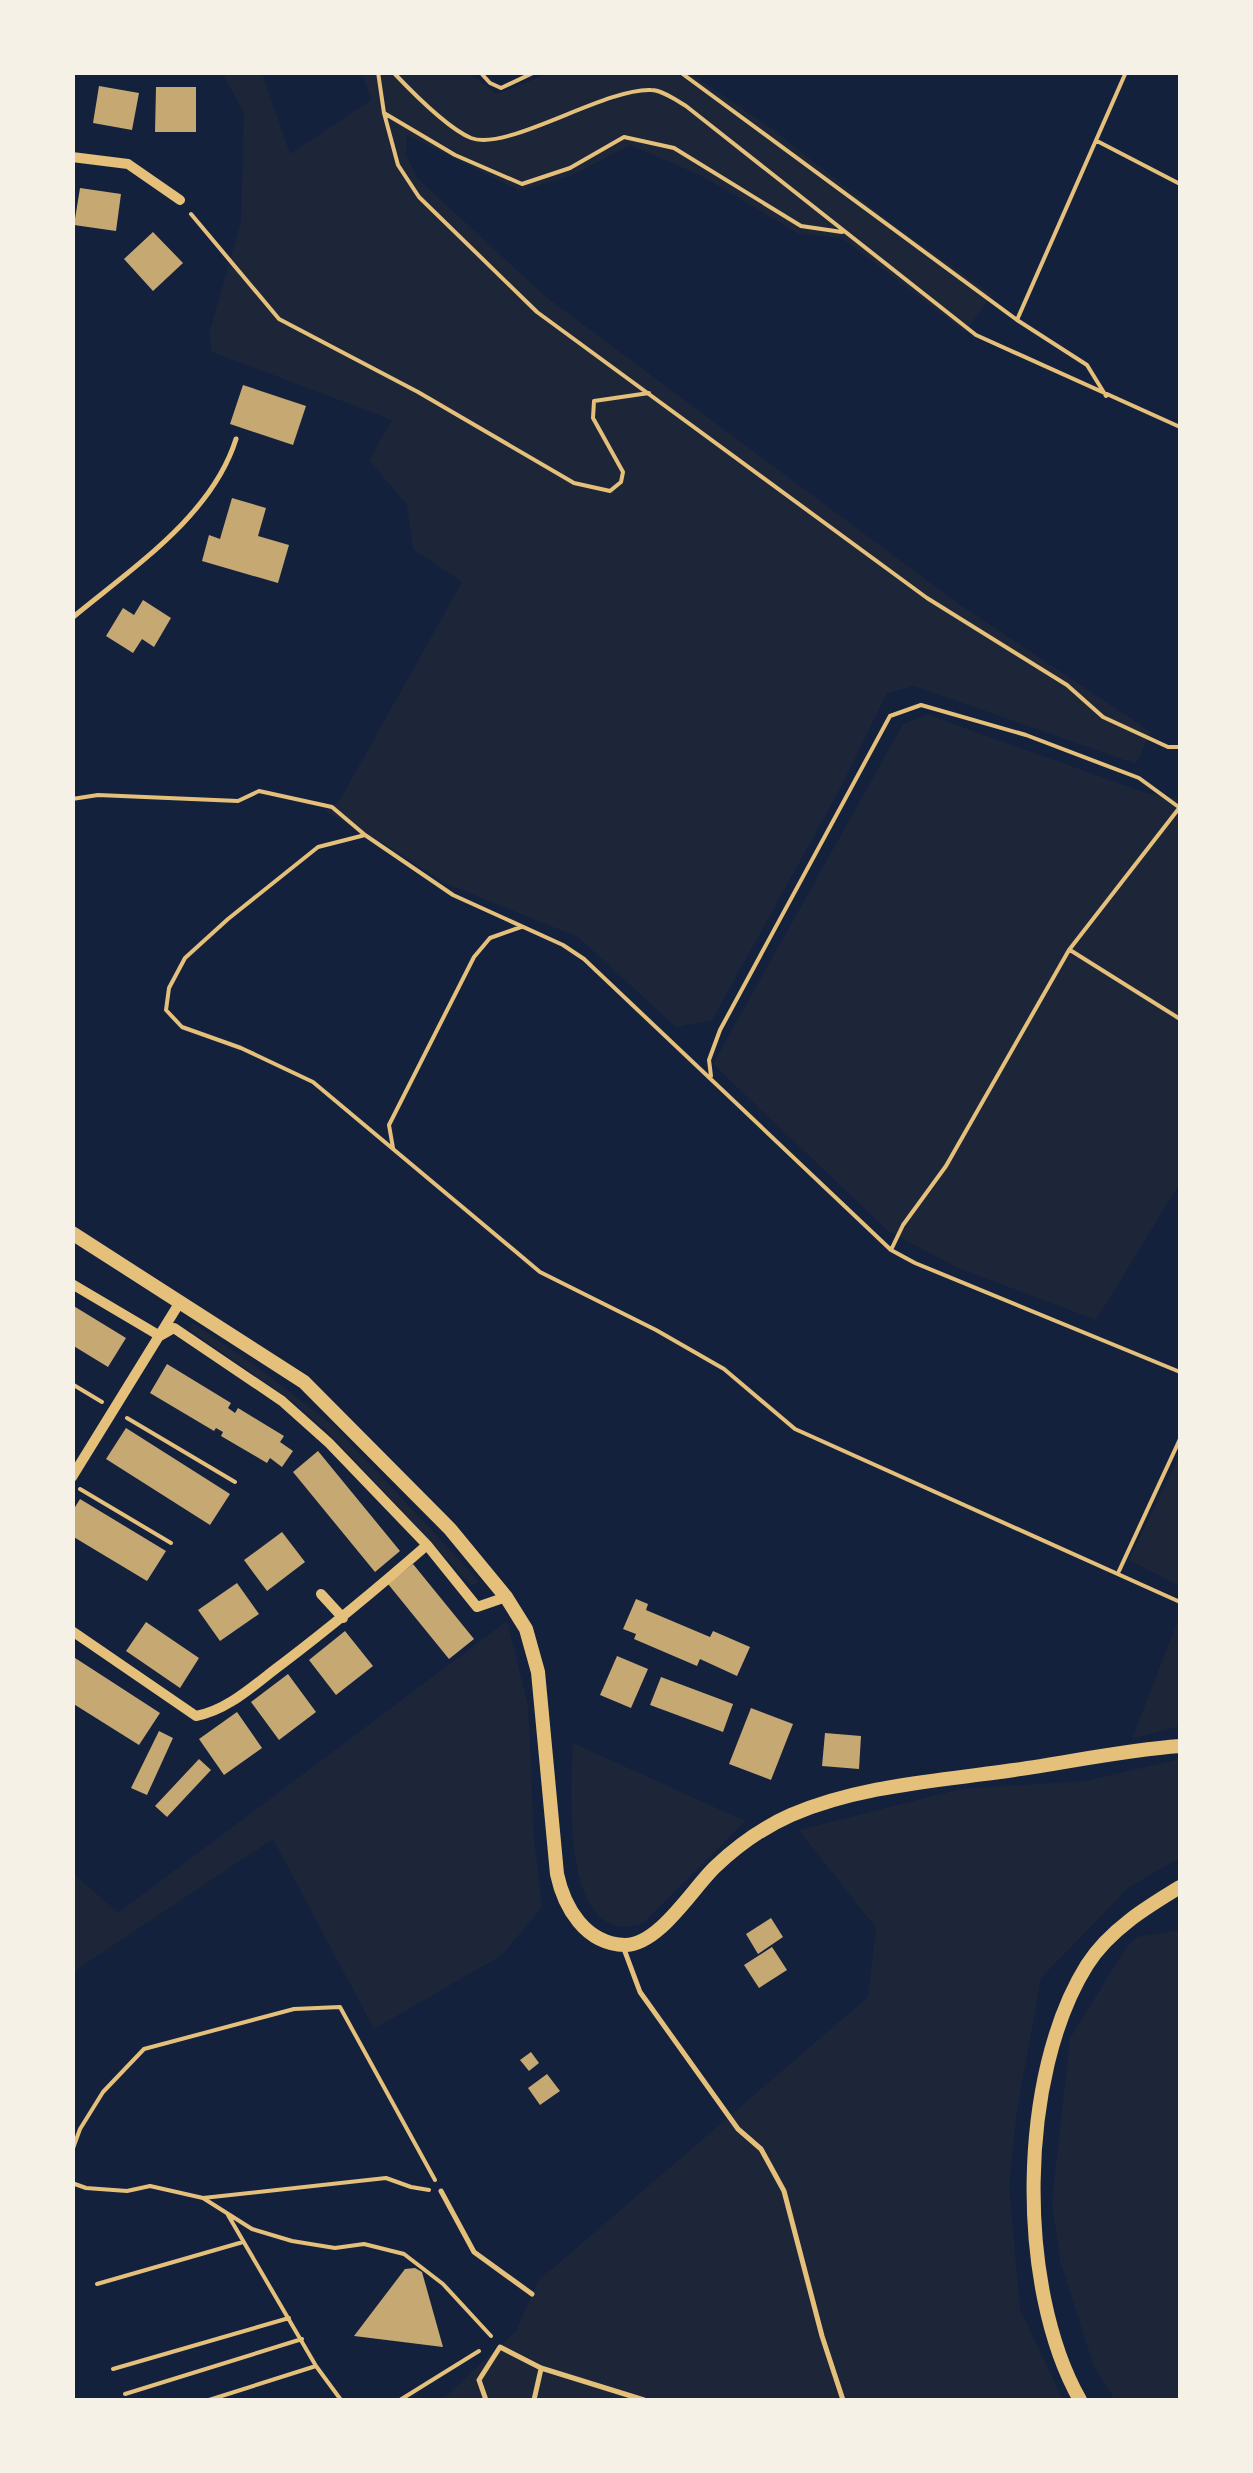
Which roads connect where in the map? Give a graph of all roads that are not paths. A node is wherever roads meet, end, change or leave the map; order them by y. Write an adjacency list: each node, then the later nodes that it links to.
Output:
1 (72, 157): 2 (street)
2 (180, 200)
3 (236, 439): 4 (lane)
4 (72, 618)
5 (72, 1233): 7 (main road)
6 (72, 1284): 8 (street)
7 (180, 1302): 8 (street); 12 (main road)
8 (160, 1336): 9 (street); 10 (street)
9 (72, 1480)
10 (426, 1545): 12 (street); 13 (street)
11 (321, 1594): 13 (street)
12 (506, 1597): 17 (main road)
13 (343, 1618): 14 (street)
14 (72, 1631)
15 (1180, 1746): 17 (main road)
16 (1180, 1886): 25 (main road)
17 (623, 1945): 24 (lane)
18 (441, 2191): 19 (lane)
19 (532, 2294)
20 (542, 2368): 21 (lane); 22 (lane); 23 (lane)
21 (486, 2400)
22 (534, 2400)
23 (644, 2400)
24 (843, 2400)
25 (1080, 2400)

